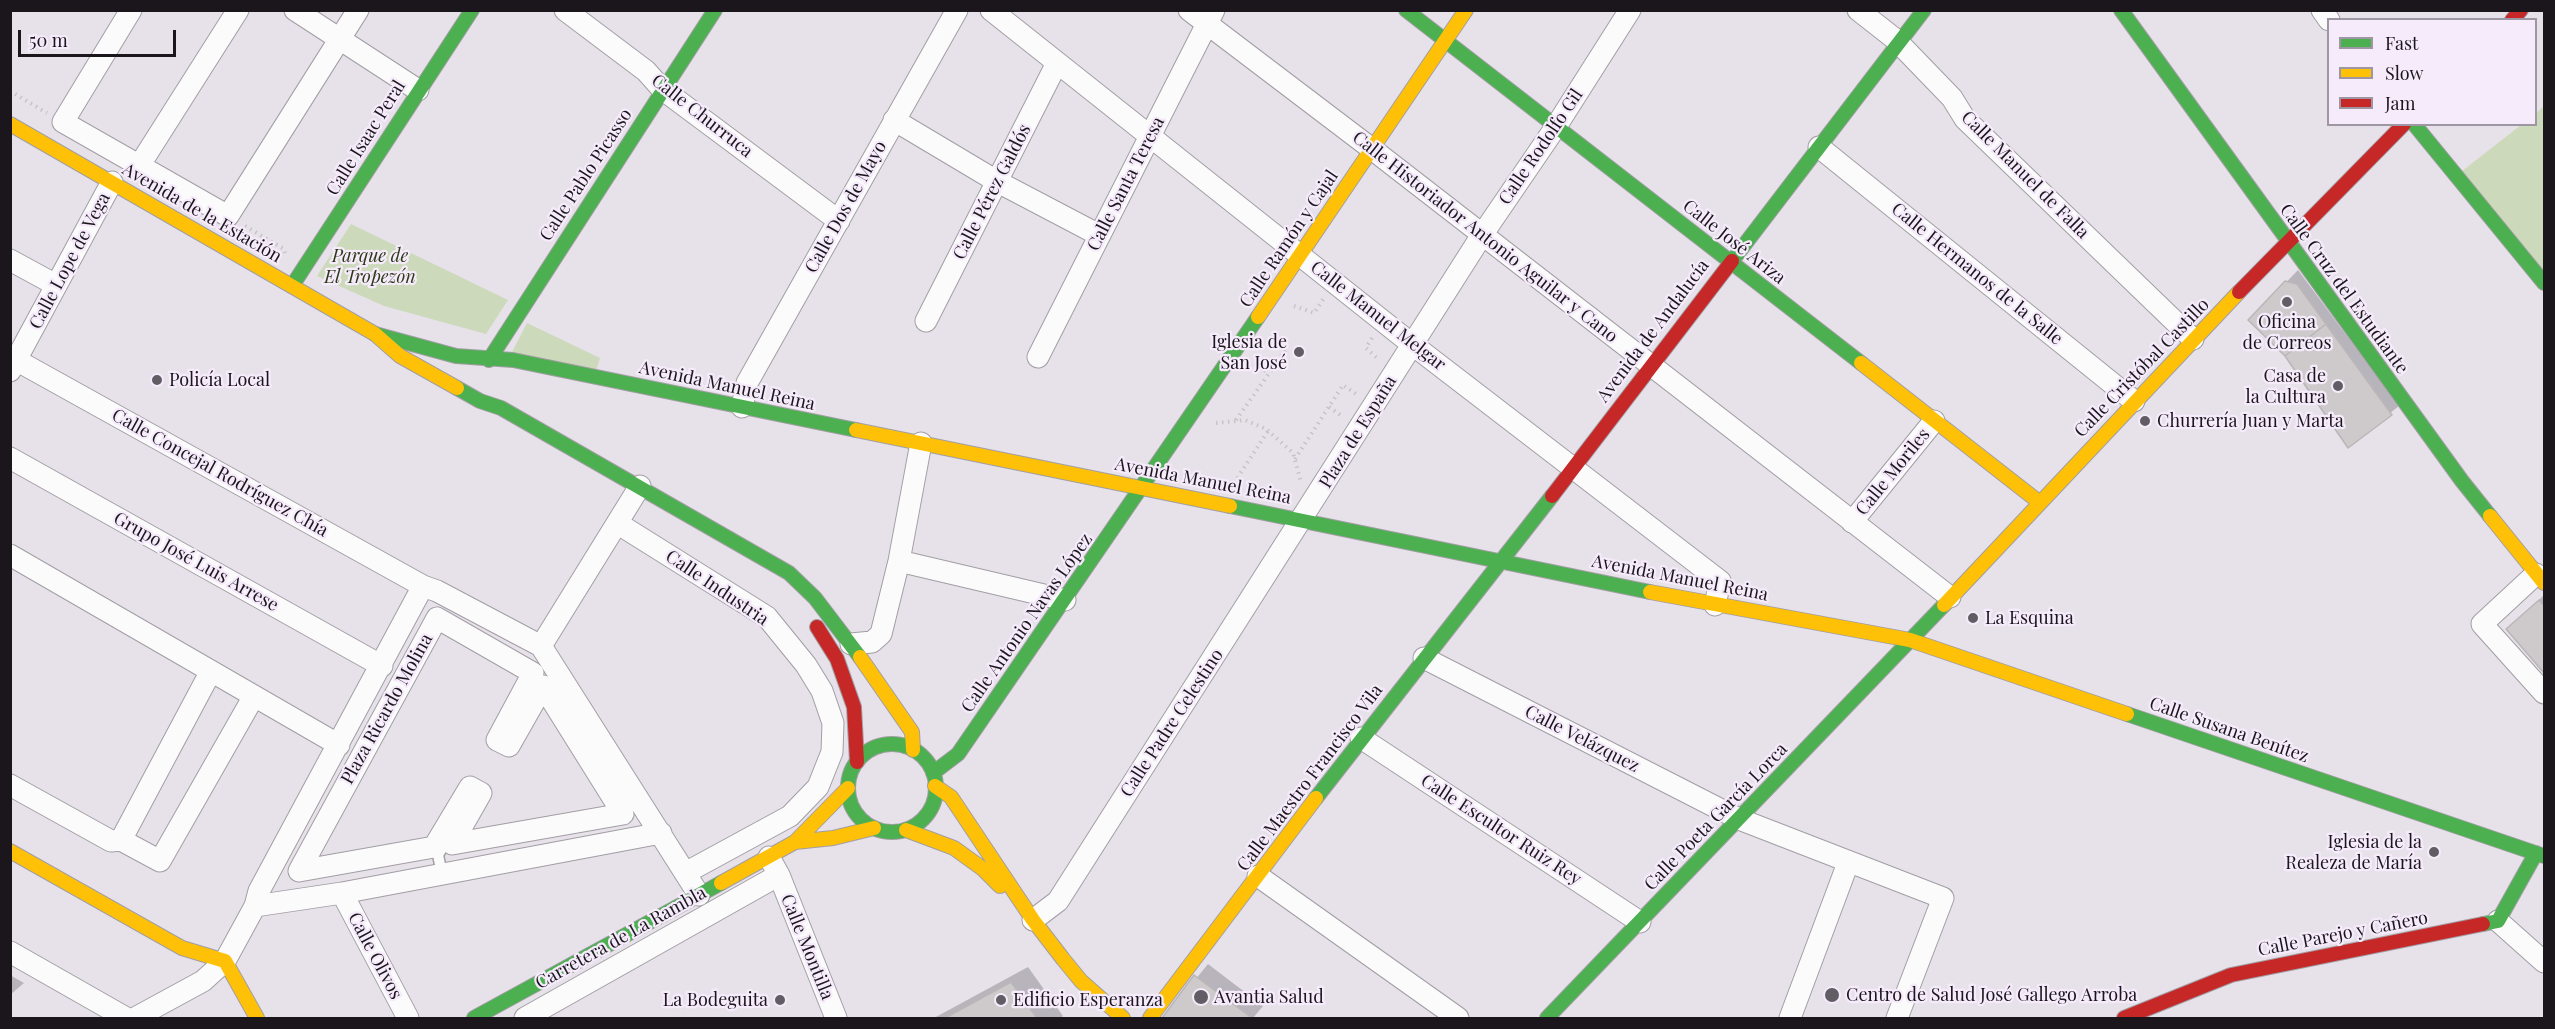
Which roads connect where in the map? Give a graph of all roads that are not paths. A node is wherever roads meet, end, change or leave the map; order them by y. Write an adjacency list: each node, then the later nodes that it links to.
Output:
1 (131, 10): 32 (street)
2 (238, 10): 32 (street)
3 (295, 10): 18 (street)
4 (358, 10): 18 (street)
5 (472, 10): 23 (street, Calle Isaac Peral)
6 (565, 10): 22 (street, Calle Churruca)
7 (716, 10): 22 (street, Calle Pablo Picasso)
8 (957, 10): 24 (street, Calle Dos de Mayo)
9 (991, 10): 21 (street, Calle Manuel Melgar)
10 (1189, 10): 17 (street, Calle Historiador Antonio Aguilar y Cano)
11 (1406, 10): 19 (street, Calle José Ariza)
12 (1466, 10): 19 (street, Calle Ramón y Cajal)
13 (1630, 10): 28 (street, Calle Rodolfo Gil)
14 (1858, 10): 20 (street, Calle Manuel de Falla)
15 (1924, 10): 20 (street, Avenida de Andalucía)
16 (2121, 10): 38 (street, Calle Cruz del Estudiante)
17 (1210, 17): 29 (street, Calle Santa Teresa); 31 (street, Calle Historiador Antonio Aguilar y Cano)
18 (340, 38): 23 (street); 32 (street)
19 (1445, 41): 28 (street, Calle José Ariza); 31 (street, Calle Ramón y Cajal)
20 (1898, 45): 30 (street, Avenida de Andalucía); 47 (street, Calle Manuel de Falla)
21 (1057, 63): 29 (street, Calle Manuel Melgar); 34 (street, Calle Pérez Galdós)
22 (662, 89): 35 (street, Calle Churruca); 51 (street, Calle Pablo Picasso)
23 (418, 90): 44 (street, Calle Isaac Peral)
24 (894, 120): 34 (street); 35 (street, Calle Dos de Mayo)
25 (10, 124): 33 (street, Avenida de la Estación)
26 (2402, 126): 38 (street, Calle Cristóbal Castillo)
27 (2416, 126): 42 (street)
28 (1555, 128): 37 (street, Calle Rodolfo Gil); 41 (street, Calle José Ariza)
29 (1150, 136): 36 (street, Calle Santa Teresa); 39 (street, Calle Manuel Melgar)
30 (1819, 147): 41 (street, Avenida de Andalucía); 54 (street, Calle Hermanos de la Salle)
31 (1372, 149): 37 (street, Calle Historiador Antonio Aguilar y Cano); 39 (street, Calle Ramón y Cajal)
32 (139, 166)
33 (112, 182): 43 (street, Calle Lope de Vega); 44 (street, Avenida de la Estación)
34 (998, 182): 36 (street); 45 (street, Calle Pérez Galdós)
35 (839, 221): 55 (street, Calle Dos de Mayo)
36 (1099, 235): 49 (street, Calle Santa Teresa)
37 (1482, 235): 48 (street, Calle Rodolfo Gil); 52 (street, Calle Historiador Antonio Aguilar y Cano)
38 (2287, 243): 47 (street, Calle Cristóbal Castillo); 71 (street, Calle Cruz del Estudiante)
39 (1300, 255): 48 (street, Calle Manuel Melgar); 62 (street, Calle Ramón y Cajal)
40 (10, 260): 43 (street)
41 (1730, 261): 52 (street, Avenida de Andalucía); 57 (street, Calle José Ariza)
42 (2544, 283)
43 (56, 285): 50 (street, Calle Lope de Vega)
44 (292, 286): 46 (street, Avenida de la Estación)
45 (926, 321)
46 (375, 334): 51 (street, Avenida de la Estación); 56 (street, Avenida de la Estación)
47 (2193, 339): 54 (street, Calle Cristóbal Castillo)
48 (1413, 345): 60 (street, Calle Manuel Melgar); 64 (street, Plaza de España)
49 (1038, 357)
50 (13, 365): 73 (street, Calle Concejal Rodríguez Chía)
51 (490, 365): 55 (street, Avenida Manuel Reina)
52 (1650, 366): 60 (street, Avenida de Andalucía); 65 (street, Calle Historiador Antonio Aguilar y Cano)
53 (496, 389): 56 (street)
54 (2134, 402): 63 (street, Calle Cristóbal Castillo)
55 (742, 407): 58 (street, Avenida Manuel Reina)
56 (501, 408): 61 (street, Avenida de la Estación)
57 (1934, 421): 63 (street, Calle José Ariza); 65 (street, Calle Moriles)
58 (921, 443): 62 (street, Avenida Manuel Reina); 69 (street)
59 (10, 458): 82 (street, Grupo José Luis Arrese)
60 (1573, 466): 70 (street, Avenida de Andalucía); 76 (street, Calle Manuel Melgar)
61 (640, 486): 66 (street); 67 (street, Calle Industria)
62 (1143, 488): 64 (street, Avenida Manuel Reina); 75 (street, Calle Antonio Navas López)
63 (2039, 502): 74 (street, Calle Cristóbal Castillo)
64 (1303, 519): 70 (street, Avenida Manuel Reina); 112 (street, Calle Padre Celestino)
65 (1852, 522): 74 (street, Calle Historiador Antonio Aguilar y Cano)
66 (617, 523): 80 (street); 106 (street, Calle Industria)
67 (739, 545): 72 (street, Calle Industria); 79 (street, Calle Industria)
68 (10, 555): 83 (street)
69 (899, 561): 75 (street); 79 (street)
70 (1502, 561): 76 (street, Avenida Manuel Reina); 81 (street, Calle Maestro Francisco Vila)
71 (2540, 578): 84 (street)
72 (778, 585)
73 (423, 586): 80 (street); 82 (street, Plaza Ricardo Molina)
74 (1950, 597): 78 (street, Calle Cristóbal Castillo)
75 (1065, 600): 91 (street, Calle Antonio Navas López)
76 (1715, 605): 78 (street, Avenida Manuel Reina)
77 (810, 616): 90 (street)
78 (1910, 640): 95 (street, Calle Poeta García Lorca); 102 (street, Calle Susana Benítez)
79 (851, 644): 89 (street, Calle Industria)
80 (546, 653): 87 (lane); 98 (street)
81 (1424, 658): 86 (street, Calle Maestro Francisco Vila); 95 (street, Calle Velázquez)
82 (382, 666): 88 (street, Plaza Ricardo Molina)
83 (211, 671): 85 (street); 99 (street)
84 (2544, 693)
85 (254, 696): 88 (street); 99 (street)
86 (1361, 738): 108 (street, Calle Maestro Francisco Vila); 114 (street, Calle Escultor Ruiz Rey)
87 (504, 739)
88 (339, 745): 111 (street, Plaza Ricardo Molina)
89 (913, 750): 90 (street); 91 (street)
90 (857, 762): 93 (street)
91 (934, 779): 97 (street); 112 (street)
92 (10, 785): 99 (street)
93 (848, 788): 96 (street); 100 (street, Carretera de La Rambla)
94 (473, 793): 107 (lane)
95 (1739, 819): 103 (street, Calle Velázquez); 114 (street, Calle Poeta García Lorca)
96 (874, 828): 97 (street); 100 (street, Carretera de La Rambla)
97 (906, 830): 112 (street)
98 (661, 832): 106 (street); 107 (street)
99 (121, 840)
100 (795, 842): 104 (street, Carretera de La Rambla)
101 (10, 851): 116 (street)
102 (2540, 854): 113 (street)
103 (1848, 863): 129 (street); 130 (street, Calle Velázquez)
104 (774, 866): 110 (street, Carretera de La Rambla); 119 (street, Calle Montilla); 125 (street, Carretera de La Rambla)
105 (299, 871): 105 (street, Plaza Ricardo Molina)
106 (687, 872): 110 (street)
107 (442, 874): 109 (street)
108 (1258, 876): 126 (street, Calle Maestro Francisco Vila); 127 (street)
109 (342, 893): 111 (street); 123 (street, Calle Olivos)
110 (699, 895): 124 (street, Carretera de La Rambla)
111 (255, 906): 116 (street, Plaza Ricardo Molina)
112 (1033, 920): 118 (street)
113 (2498, 921): 117 (street); 131 (street, Calle Parejo y Cañero)
114 (1640, 922): 128 (street, Calle Poeta García Lorca)
115 (10, 952): 120 (street)
116 (225, 961): 121 (street, Plaza Ricardo Molina); 122 (street)
117 (2544, 962)
118 (1115, 1016)
119 (832, 1017)
120 (126, 1018)
121 (135, 1018)
122 (257, 1018)
123 (408, 1018)
124 (474, 1018)
125 (525, 1018)
126 (1150, 1018)
127 (1458, 1018)
128 (1547, 1018)
129 (1790, 1018)
130 (1897, 1018)
131 (2124, 1018)

